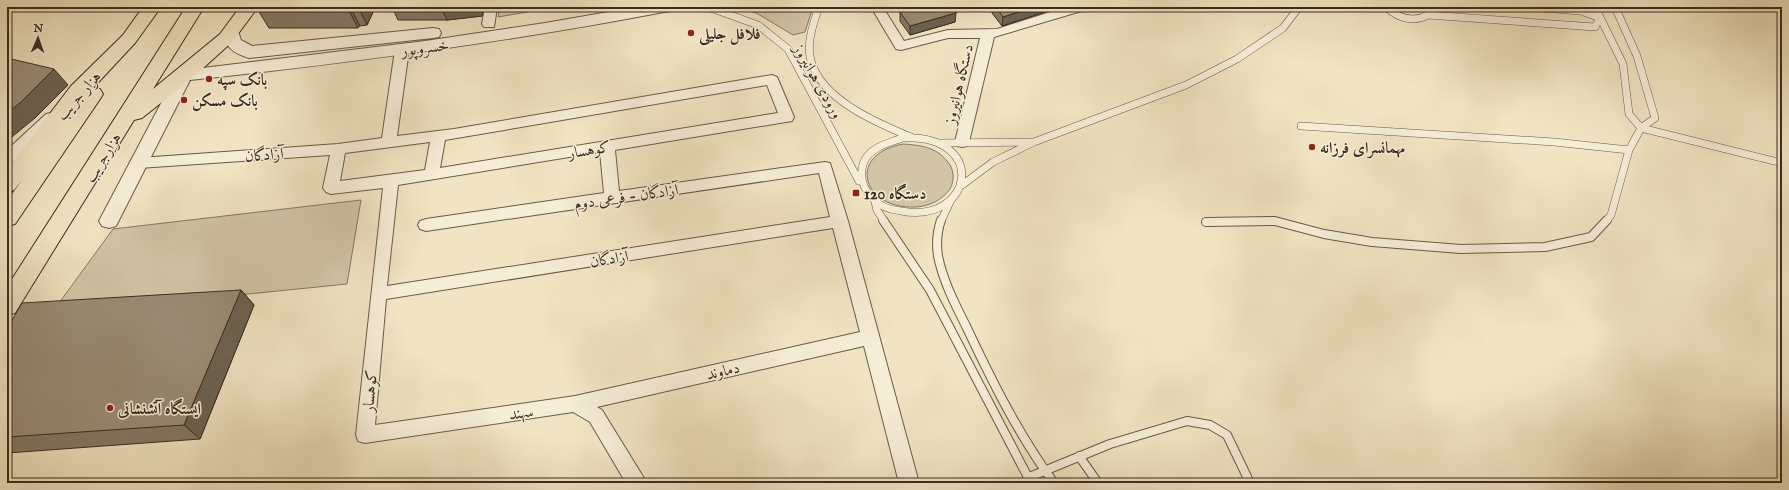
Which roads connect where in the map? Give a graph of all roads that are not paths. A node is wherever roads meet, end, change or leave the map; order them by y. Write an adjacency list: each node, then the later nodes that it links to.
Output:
1 (152, 7): 23 (main road, هزار جریب)
2 (195, 7): 29 (main road, هزارجریب)
3 (249, 7): 21 (main road)
4 (490, 7): 19 (street)
5 (595, 7): 20 (street, خسروپور)
6 (664, 7): 20 (street, خسروپور)
7 (708, 7): 46 (lane, ورودی هوانیروز)
8 (819, 7): 33 (lane)
9 (879, 7): 22 (street, دستگاه هوانیروز)
10 (1080, 7): 22 (street, دستگاه هوانیروز)
11 (1299, 7): 36 (lane)
12 (1386, 7): 17 (lane)
13 (1429, 7): 17 (lane)
14 (1528, 7): 18 (lane)
15 (1595, 7): 18 (lane)
16 (1615, 7): 31 (lane)
17 (1428, 14): 18 (lane)
18 (1600, 18): 31 (lane)
19 (489, 24): 20 (street, خسروپور); 25 (street, خسروپور)
20 (534, 24): 24 (street, خسروپور)
21 (231, 32): 25 (street, خسروپور); 26 (main road)
22 (988, 33): 35 (street, دستگاه هوانیروز)
23 (129, 39): 28 (main road, هزار جریب); 52 (main road)
24 (402, 50): 25 (street, خسروپور); 34 (street)
25 (254, 59): 26 (street, خسروپور)
26 (184, 75): 29 (main road); 42 (street)
27 (772, 80): 32 (street, آزادگان); 38 (street, کوهسار)
28 (78, 92): 41 (street); 47 (main road, هزار جریب)
29 (124, 122): 58 (main road, هزارجریب)
30 (1301, 126): 40 (lane)
31 (1641, 128): 40 (lane); 43 (lane)
32 (438, 136): 34 (street, آزادگان); 44 (street)
33 (913, 138): 37 (lane); 46 (lane)
34 (389, 142): 39 (street, آزادگان)
35 (962, 142): 36 (lane); 37 (lane)
36 (1034, 142): 48 (lane)
37 (936, 143): 48 (lane)
38 (607, 146): 44 (street, کوهسار); 49 (street)
39 (338, 149): 42 (street, آزادگان); 45 (street, کوهسار)
40 (1630, 150): 55 (lane)
41 (7, 160)
42 (139, 163): 53 (street)
43 (1782, 163)
44 (432, 173): 45 (street, کوهسار)
45 (391, 181): 57 (street, کوهسار)
46 (861, 183): 51 (lane)
47 (7, 185)
48 (962, 185): 50 (lane)
49 (612, 198): 54 (street, آزادگان - فرعی دوم); 56 (street, آزادگان - فرعی دوم)
50 (951, 200): 51 (lane); 63 (lane)
51 (875, 202): 64 (lane)
52 (7, 218)
53 (110, 221)
54 (840, 221): 57 (street, آزادگان); 59 (street)
55 (1206, 222)
56 (426, 225)
57 (378, 294): 61 (street, کوهسار)
58 (7, 306)
59 (870, 337): 60 (street, دماوند); 66 (street)
60 (575, 404): 61 (street, سهند); 65 (street)
61 (365, 435)
62 (1079, 456): 63 (lane); 68 (lane); 69 (lane)
63 (1045, 470): 64 (lane); 67 (lane)
64 (1029, 481)
65 (637, 483)
66 (909, 483)
67 (1054, 483)
68 (1098, 483)
69 (1250, 483)

